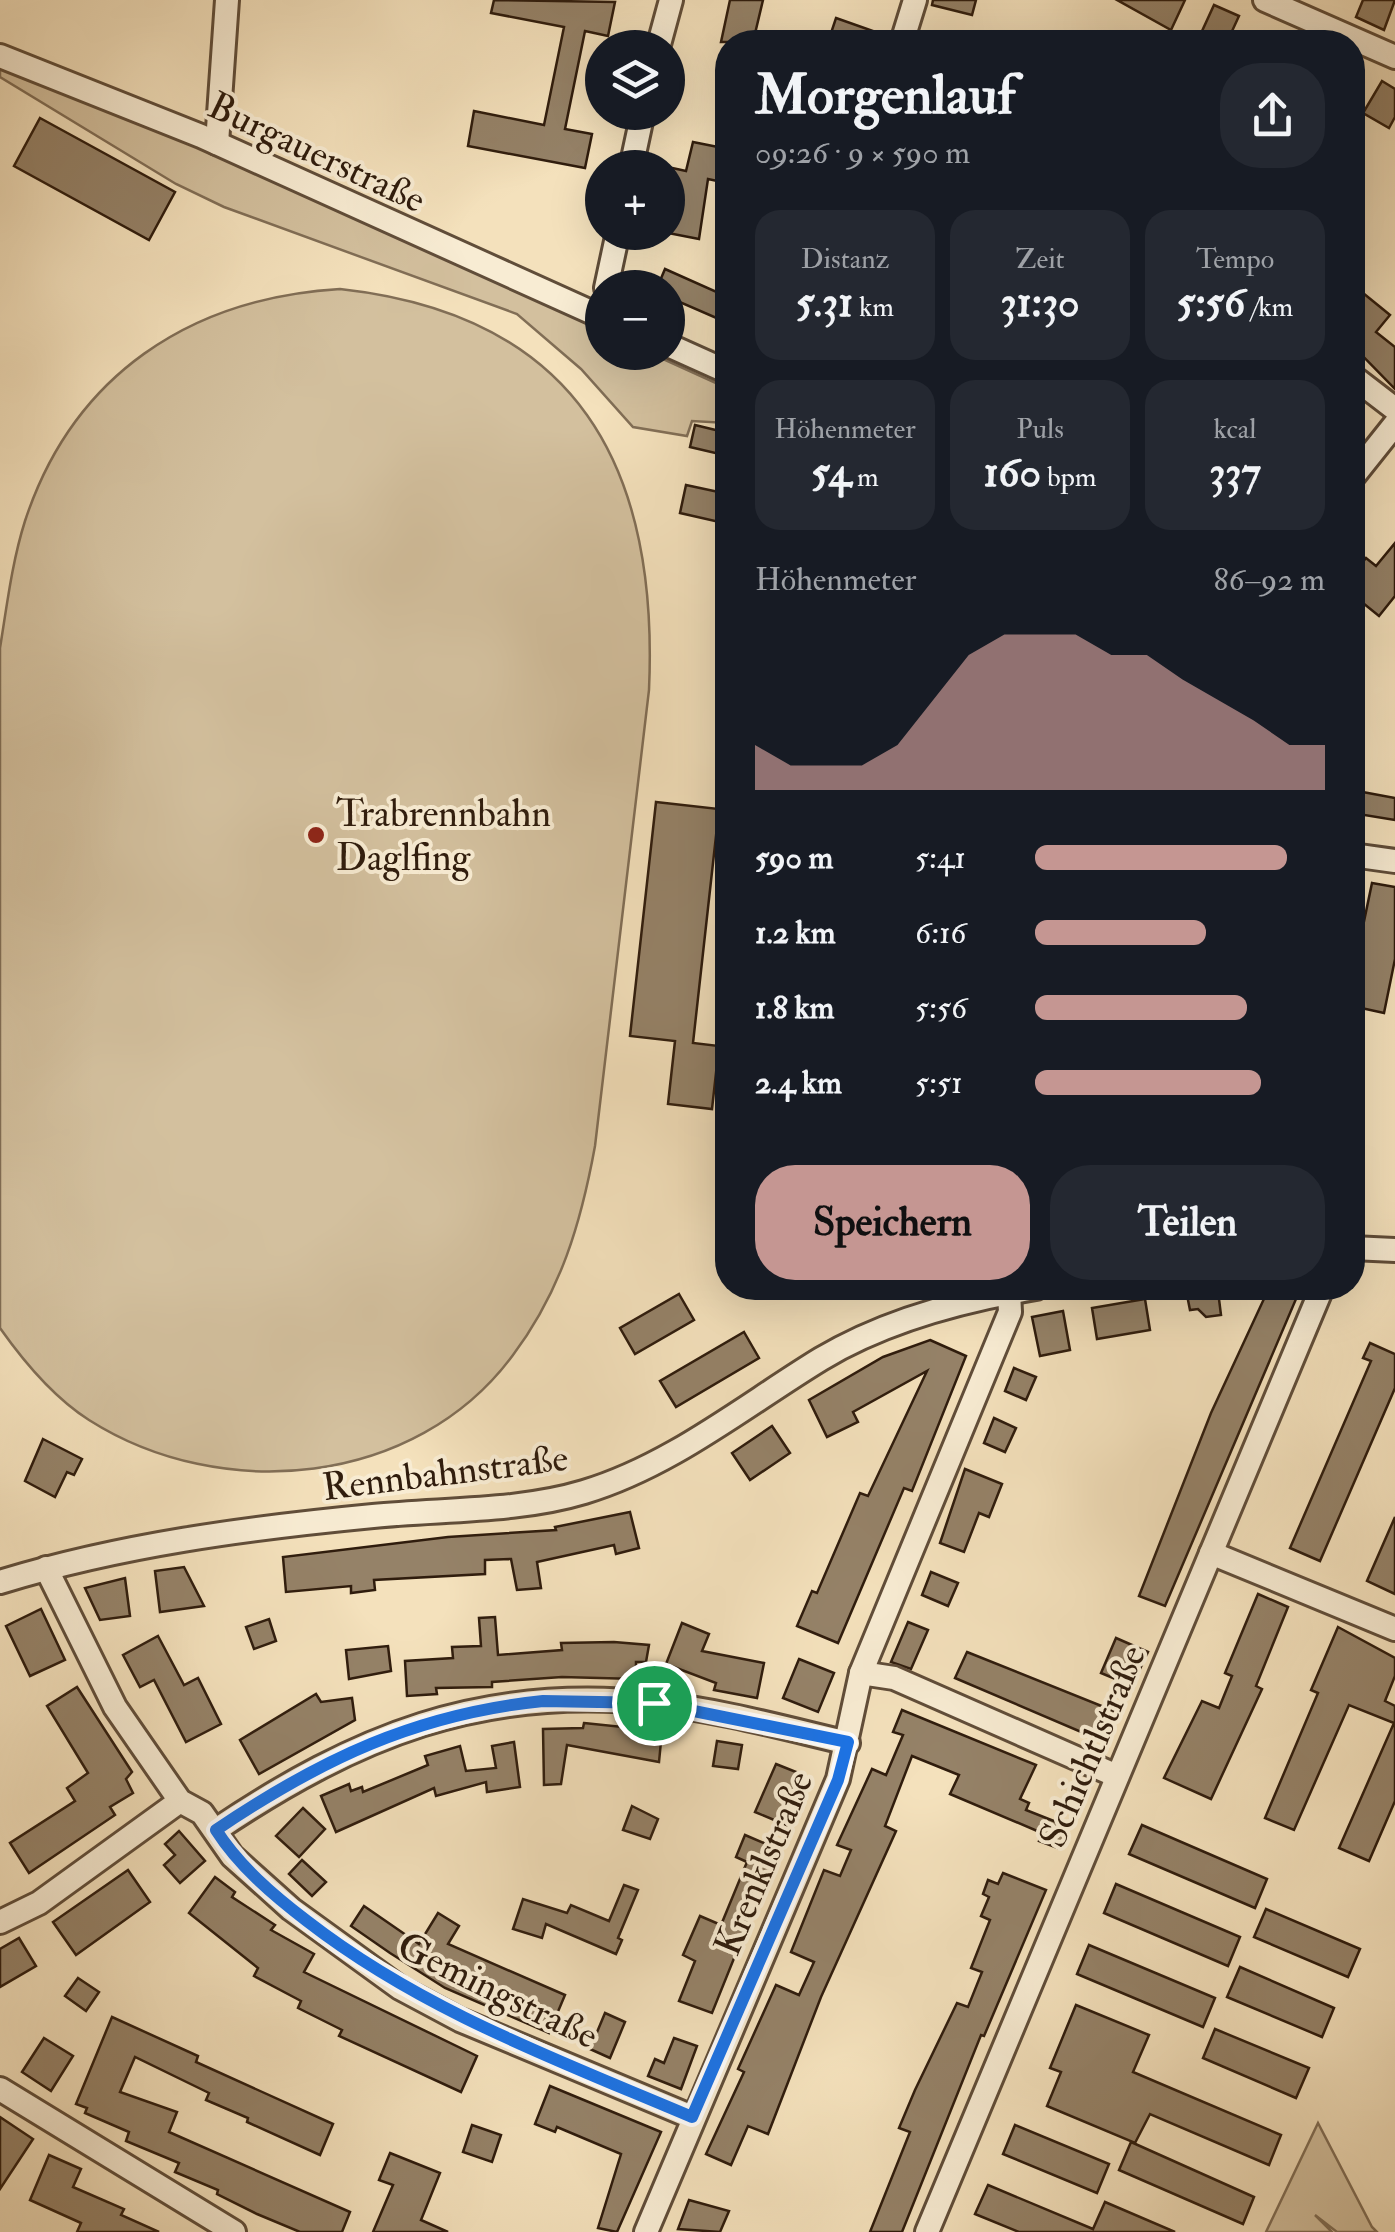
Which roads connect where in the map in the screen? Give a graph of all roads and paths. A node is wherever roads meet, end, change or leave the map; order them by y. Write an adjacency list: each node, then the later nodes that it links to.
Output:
1 (227, 0): 11 (street)
2 (671, 0): 5 (street)
3 (915, 0): 6 (street)
4 (1265, 0): 7 (street)
5 (663, 30)
6 (906, 30)
7 (1333, 30)
8 (1365, 44): 10 (street)
9 (0, 56): 11 (street, Burgauerstraße)
10 (1395, 57)
11 (217, 143): 12 (street, Burgauerstraße)
12 (585, 305)
13 (685, 353): 14 (street)
14 (715, 366)
15 (1365, 386): 16 (street)
16 (1395, 408)
17 (1395, 424): 18 (street)
18 (1365, 462)
19 (1365, 857): 20 (street)
20 (1395, 860)
21 (1365, 1249): 22 (street)
22 (1395, 1250)
23 (976, 1300): 27 (street, Rennbahnstraße)
24 (1009, 1300): 30 (street, Krenklstraße)
25 (1317, 1300): 26 (street, Schichtlstraße)
26 (1211, 1552): 29 (street); 32 (street, Schichtlstraße)
27 (46, 1568): 28 (street, Rennbahnstraße); 33 (street, Gemingstraße)
28 (0, 1582)
29 (1395, 1630)
30 (862, 1672): 31 (street, Krenklstraße); 32 (street)
31 (848, 1742): 34 (street); 39 (street, Krenklstraße)
32 (1117, 1776): 42 (street, Schichtlstraße)
33 (180, 1802): 34 (street, Gemingstraße); 36 (street)
34 (216, 1830): 39 (street, Gemingstraße)
35 (86, 1840): 36 (street)
36 (98, 1860): 37 (street)
37 (0, 1922)
38 (0, 2089): 40 (street)
39 (692, 2117): 41 (street, Krenklstraße)
40 (234, 2232)
41 (646, 2232)
42 (927, 2232)

